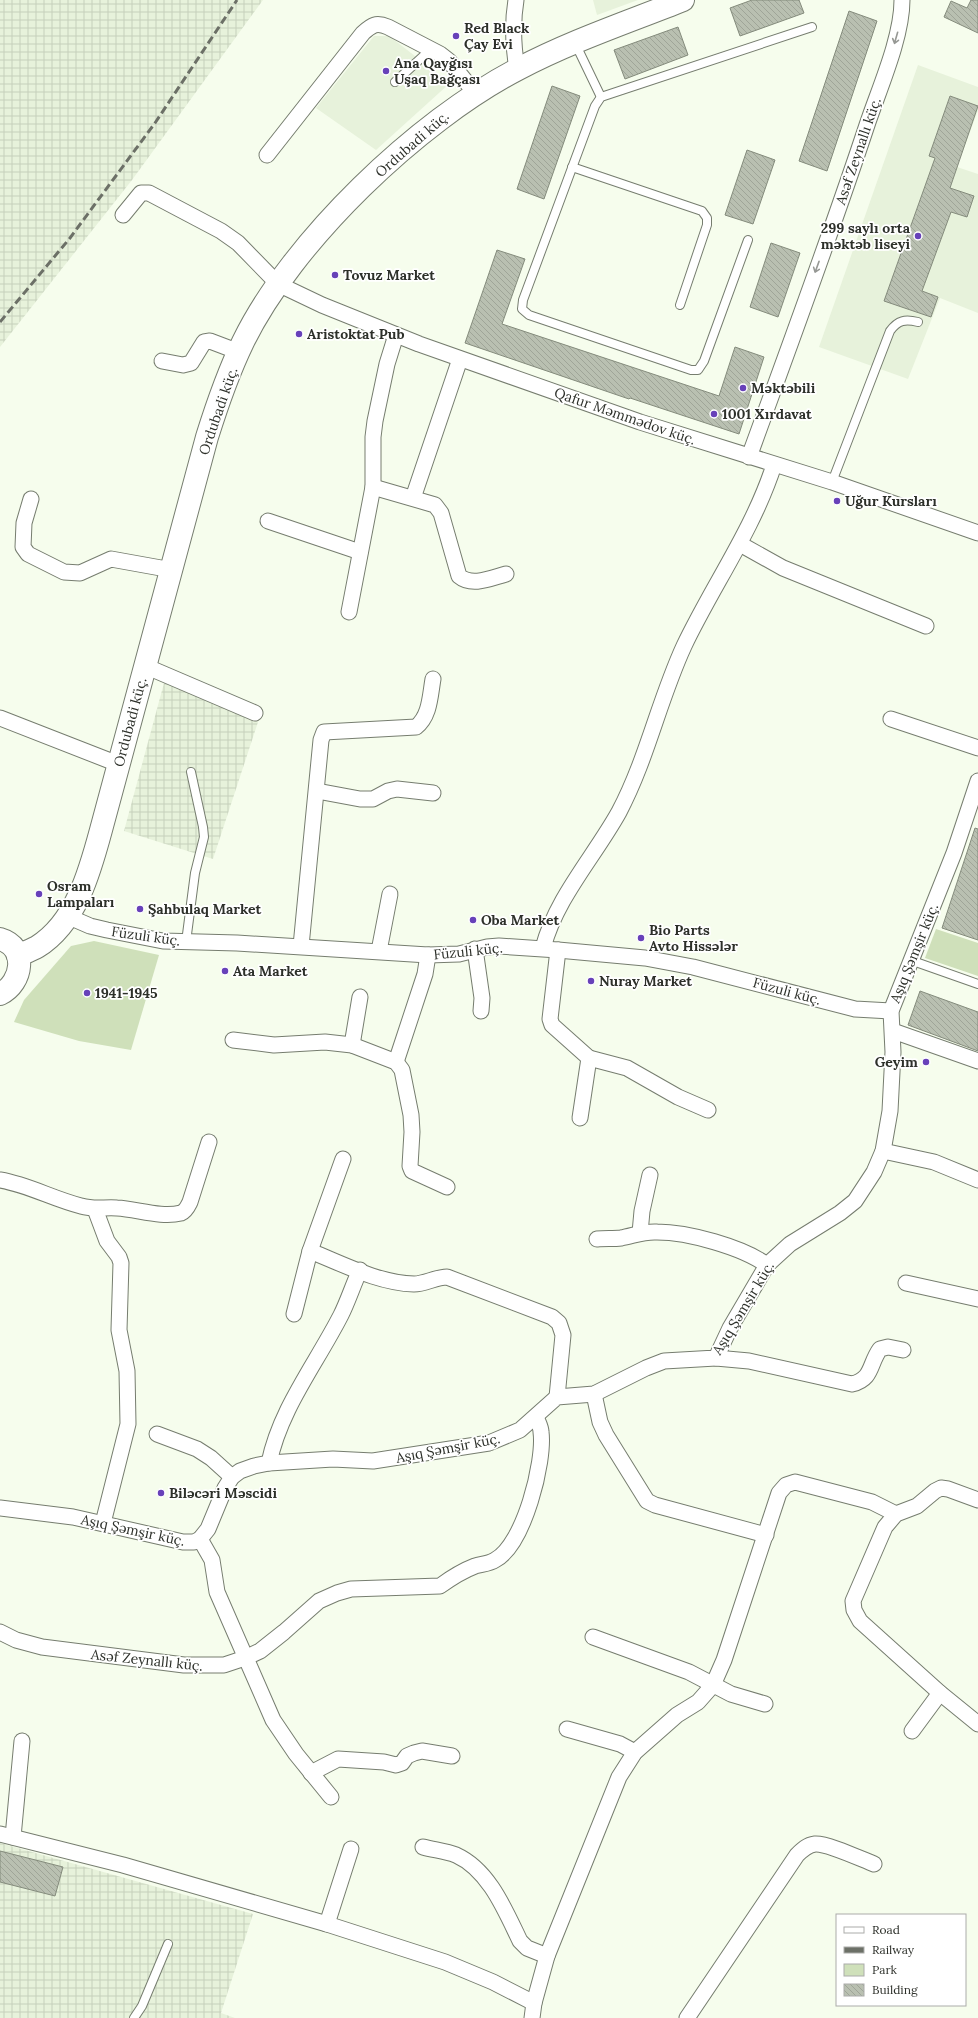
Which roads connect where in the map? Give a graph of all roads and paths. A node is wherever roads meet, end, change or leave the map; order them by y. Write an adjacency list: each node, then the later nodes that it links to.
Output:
1 (516, 0): 7 (street)
2 (683, 0): 5 (main road, Ordubadi küç.)
3 (902, 0): 22 (street, Asəf Zeynallı küç., one-way to 22)
4 (812, 27): 10 (lane)
5 (574, 42): 7 (main road, Ordubadi küç.); 10 (lane)
6 (431, 49): 8 (lane); 9 (street); 11 (street)
7 (517, 69): 9 (main road, Ordubadi küç.)
8 (395, 82)
9 (476, 94): 15 (main road, Ordubadi küç.)
10 (601, 97): 12 (lane)
11 (267, 156)
12 (572, 168): 14 (lane); 16 (lane)
13 (123, 215): 15 (street)
14 (748, 240)
15 (278, 284): 18 (street, Qafur Məmmədov küç.); 19 (main road, Ordubadi küç.)
16 (680, 305)
17 (918, 322): 24 (lane)
18 (396, 335): 20 (street, Qafur Məmmədov küç.); 25 (street)
19 (239, 352): 21 (street); 32 (main road, Ordubadi küç.)
20 (460, 359): 22 (street, Qafur Məmmədov küç.); 27 (street)
21 (162, 361)
22 (749, 457): 23 (street, Qafur Məmmədov küç.)
23 (774, 465): 24 (street, Qafur Məmmədov küç.); 30 (street)
24 (832, 482): 29 (street, Qafur Məmmədov küç.)
25 (373, 487): 27 (street); 31 (street)
26 (31, 498): 32 (street)
27 (413, 498): 33 (street)
28 (268, 521): 31 (street)
29 (978, 533)
30 (740, 544): 35 (street); 52 (street)
31 (360, 552): 34 (street)
32 (172, 570): 36 (main road, Ordubadi küç.)
33 (506, 574)
34 (350, 612)
35 (926, 626)
36 (145, 666): 38 (street); 42 (main road, Ordubadi küç.)
37 (433, 679): 45 (street)
38 (256, 712)
39 (0, 718): 42 (street)
40 (891, 719): 41 (street)
41 (978, 748)
42 (118, 764): 48 (main road, Ordubadi küç.)
43 (191, 772): 50 (lane)
44 (978, 781): 58 (street, Aşıq Şəmşir küç.)
45 (316, 792): 46 (street); 51 (street)
46 (433, 793)
47 (390, 894): 55 (street)
48 (67, 916): 50 (street, Füzuli küç.); 57 (main road, Ordubadi küç.)
49 (0, 938): 57 (main road)
50 (186, 942): 51 (street, Füzuli küç.)
51 (301, 946): 55 (street, Füzuli küç.)
52 (543, 948): 53 (street, Füzuli küç.); 54 (street, Füzuli küç.)
53 (475, 949): 56 (street, Füzuli küç.); 62 (street)
54 (558, 950): 63 (street, Füzuli küç.); 67 (street)
55 (379, 951): 56 (street, Füzuli küç.)
56 (428, 955): 69 (street)
57 (18, 956): 60 (main road)
58 (910, 960): 59 (lane); 63 (street, Aşıq Şəmşir küç.)
59 (978, 984)
60 (0, 994)
61 (360, 997): 66 (street)
62 (481, 1011)
63 (891, 1011): 64 (street, Aşıq Şəmşir küç.)
64 (893, 1031): 68 (street); 73 (street, Aşıq Şəmşir küç.)
65 (233, 1040): 66 (street)
66 (352, 1045): 69 (street)
67 (589, 1058): 70 (street); 71 (street)
68 (978, 1061)
69 (396, 1062): 78 (street)
70 (708, 1110)
71 (580, 1118)
72 (209, 1142): 79 (street)
73 (882, 1151): 77 (street); 83 (street, Aşıq Şəmşir küç.)
74 (343, 1159): 82 (street)
75 (650, 1175): 80 (street)
76 (0, 1180): 79 (street)
77 (978, 1180)
78 (448, 1187)
79 (96, 1209): 99 (street)
80 (640, 1233): 81 (street); 83 (street)
81 (597, 1239)
82 (310, 1251): 84 (street); 87 (street)
83 (767, 1265): 89 (street, Aşıq Şəmşir küç.)
84 (360, 1270): 91 (street); 94 (street)
85 (906, 1284): 86 (street)
86 (978, 1298)
87 (294, 1314)
88 (903, 1350): 89 (street)
89 (716, 1358): 90 (street, Aşıq Şəmşir küç.)
90 (594, 1394): 91 (street, Aşıq Şəmşir küç.); 100 (street)
91 (557, 1397): 92 (street, Aşıq Şəmşir küç.)
92 (536, 1417): 94 (street, Aşıq Şəmşir küç.); 104 (street, Asəf Zeynallı küç.)
93 (157, 1434): 95 (street)
94 (269, 1463): 95 (street, Aşıq Şəmşir küç.)
95 (232, 1477): 101 (street, Aşıq Şəmşir küç.)
96 (978, 1500): 98 (street)
97 (0, 1508): 99 (street, Aşıq Şəmşir küç.)
98 (896, 1514): 100 (street); 106 (street)
99 (103, 1523): 101 (street, Aşıq Şəmşir küç.)
100 (766, 1535): 105 (street)
101 (200, 1539): 104 (street)
102 (0, 1632): 104 (street, Asəf Zeynallı küç.)
103 (593, 1637): 105 (street)
104 (245, 1658): 114 (street)
105 (713, 1685): 107 (street); 112 (street)
106 (940, 1694): 108 (street); 110 (street)
107 (765, 1704)
108 (978, 1724)
109 (567, 1730): 112 (street)
110 (912, 1731)
111 (22, 1741): 116 (street)
112 (635, 1752): 122 (street)
113 (452, 1756): 114 (street)
114 (311, 1773): 115 (street)
115 (331, 1797)
116 (7, 1835): 120 (street)
117 (423, 1847): 122 (street)
118 (351, 1849): 120 (street)
119 (874, 1864): 125 (street)
120 (327, 1924): 123 (street)
121 (168, 1944): 124 (lane)
122 (547, 1956): 123 (street)
123 (533, 2011)
124 (134, 2018)
125 (688, 2018)

